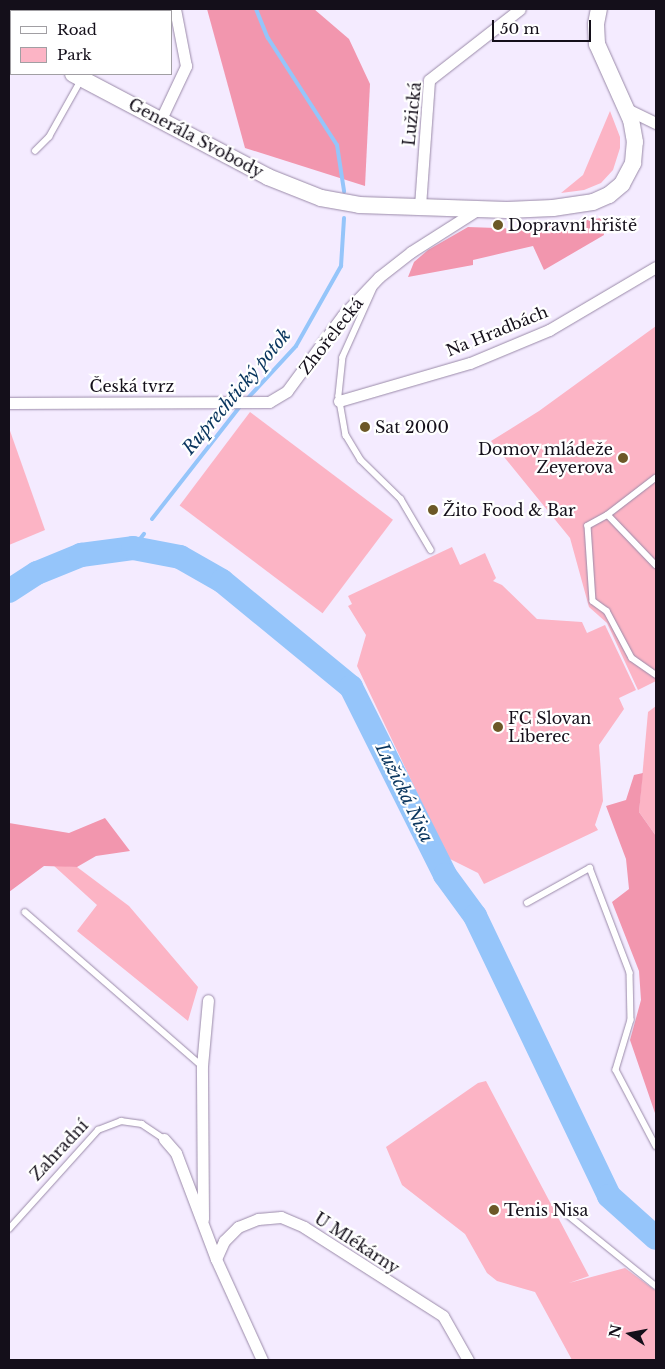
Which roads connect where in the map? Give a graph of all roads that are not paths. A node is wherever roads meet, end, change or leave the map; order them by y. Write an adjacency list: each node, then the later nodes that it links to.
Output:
1 (175, 9): 6 (street)
2 (520, 9): 9 (street, Lužická)
3 (599, 9): 5 (main road)
4 (78, 76): 6 (main road, Generála Svobody); 8 (lane)
5 (627, 108): 7 (street); 10 (main road)
6 (161, 119): 9 (main road, Generála Svobody)
7 (656, 123)
8 (35, 151)
9 (420, 206): 10 (main road)
10 (477, 210): 12 (street, Zhořelecká)
11 (656, 267): 13 (street, Na Hradbách)
12 (379, 277): 13 (lane); 15 (street, Zhořelecká)
13 (339, 401): 18 (lane)
14 (9, 403): 15 (street, Česká tvrz)
15 (255, 404)
16 (656, 478): 17 (lane)
17 (608, 515): 19 (lane); 20 (lane)
18 (431, 550)
19 (656, 564)
20 (656, 675)
21 (528, 903): 26 (lane)
22 (25, 912): 24 (lane)
23 (208, 1000): 24 (street, Zahradní)
24 (202, 1066): 28 (street, Zahradní)
25 (164, 1139): 28 (street, Zahradní); 29 (lane, Zahradní)
26 (656, 1146)
27 (563, 1211): 31 (lane)
28 (204, 1228): 30 (street, Zahradní)
29 (9, 1229)
30 (216, 1260): 32 (street, Zahradní); 33 (street, U Mlékárny)
31 (656, 1286)
32 (262, 1360)
33 (468, 1360)

